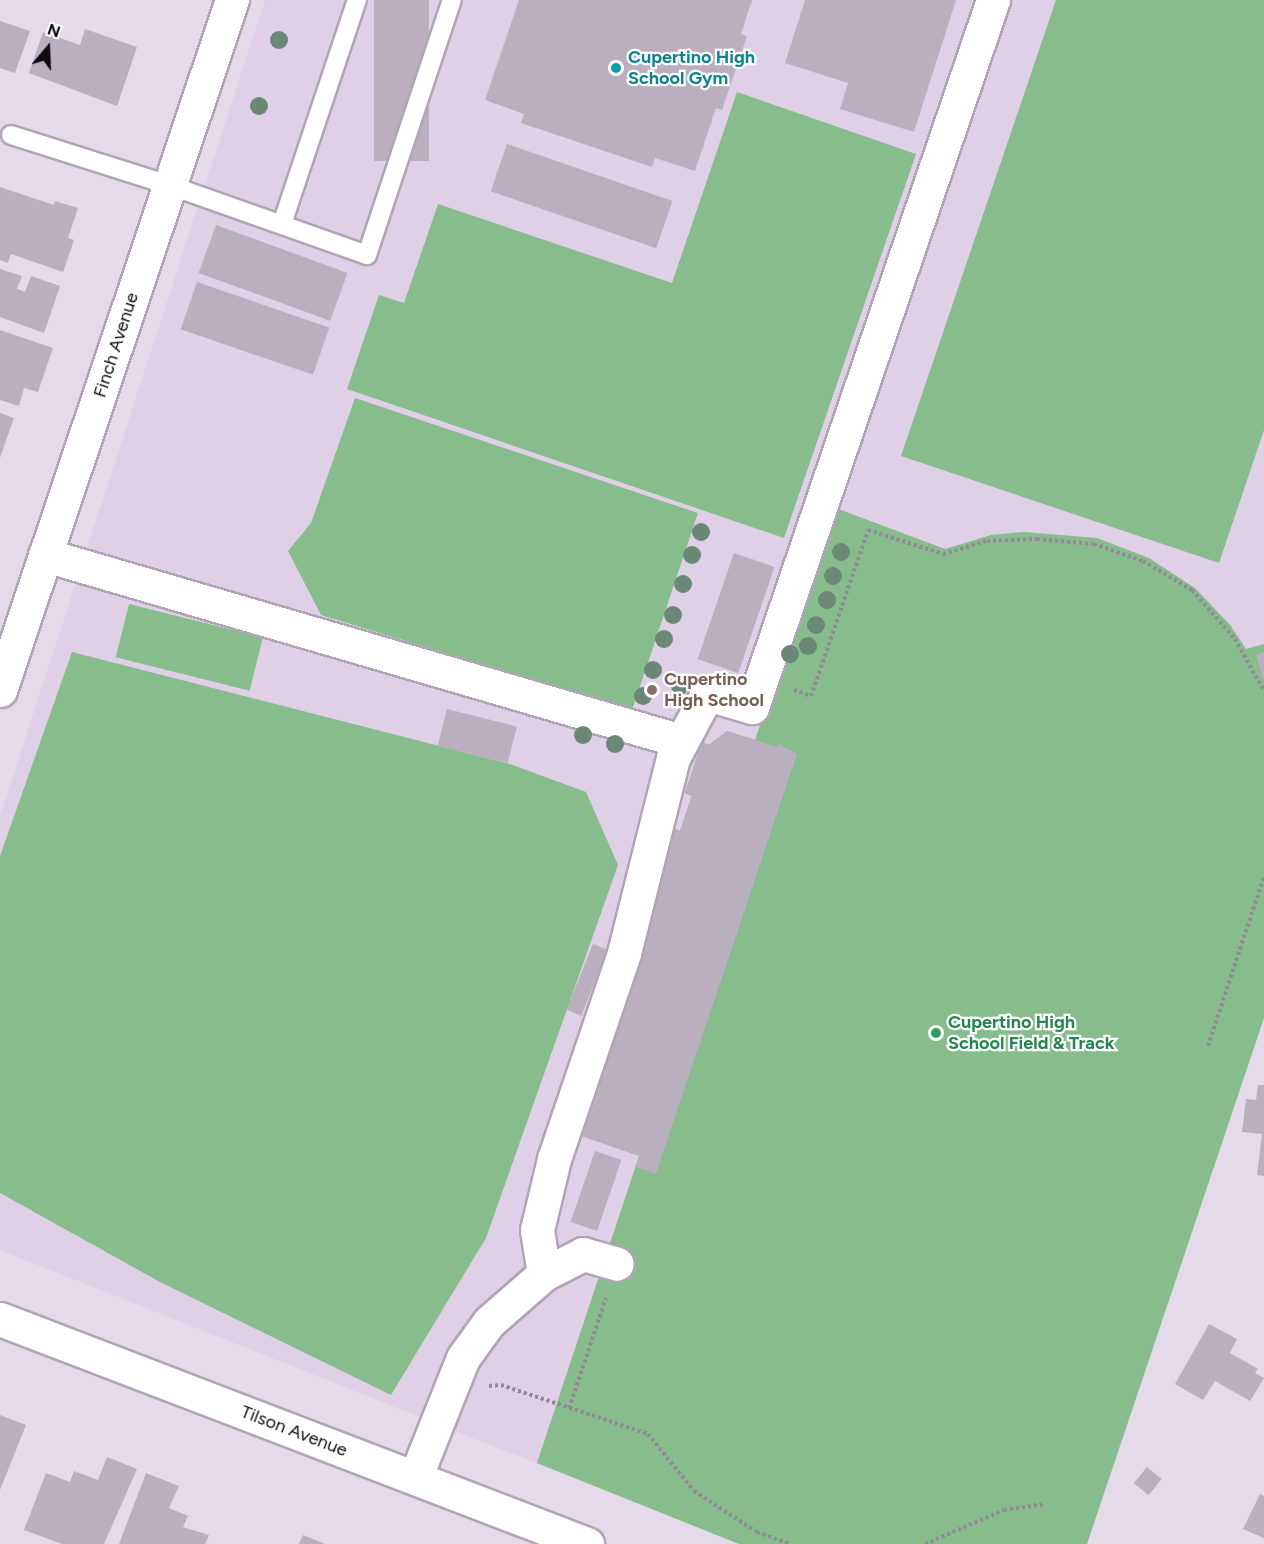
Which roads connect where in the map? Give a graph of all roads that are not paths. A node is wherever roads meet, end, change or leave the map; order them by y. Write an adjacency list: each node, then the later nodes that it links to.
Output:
1 (232, 0): 6 (street, Finch Avenue)
2 (357, 0): 7 (lane)
3 (452, 0): 7 (lane)
4 (993, 0): 10 (street)
5 (11, 135): 6 (lane)
6 (169, 185): 7 (lane); 8 (street, Finch Avenue)
7 (282, 224)
8 (45, 555): 9 (street, Finch Avenue); 10 (street)
9 (0, 690)
10 (681, 741): 12 (street)
11 (617, 1264): 12 (street)
12 (544, 1274): 14 (street)
13 (0, 1319): 14 (street, Tilson Avenue)
14 (415, 1478): 15 (street, Tilson Avenue)
15 (587, 1544)

